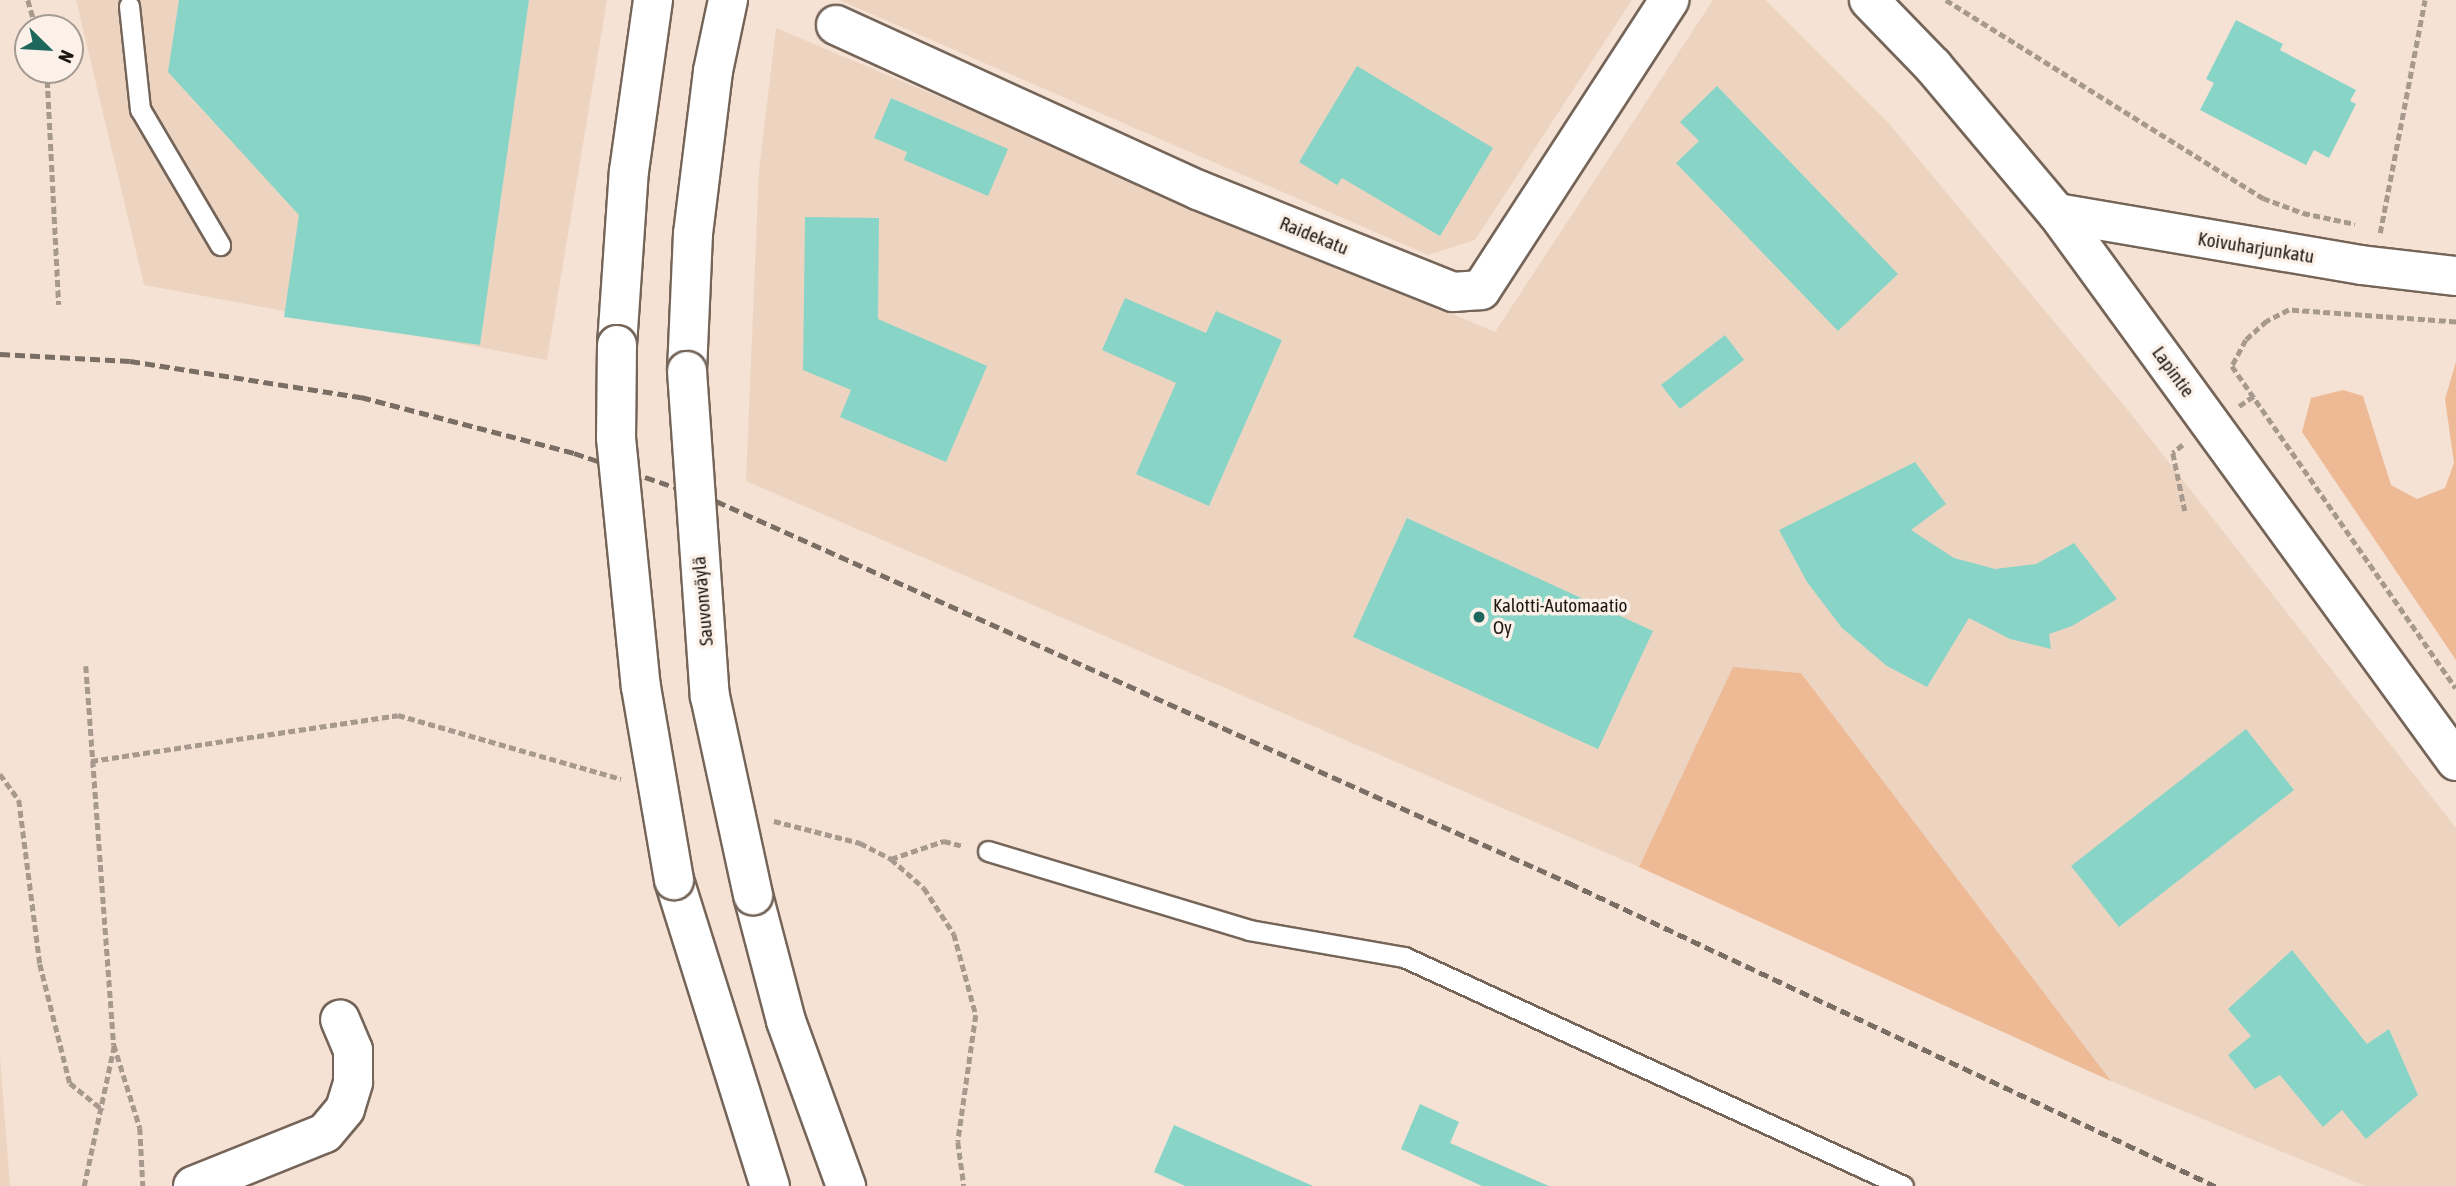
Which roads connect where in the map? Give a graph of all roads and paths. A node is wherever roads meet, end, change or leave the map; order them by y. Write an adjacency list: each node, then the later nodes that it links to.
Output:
1 (653, 0): 30 (main road, bridge)
2 (728, 0): 31 (main road, Sauvonväylä, bridge)
3 (1669, 0): 8 (main road, Raidekatu)
4 (1869, 0): 10 (main road, Lapintie)
5 (1946, 0): 11 (path)
6 (2425, 0): 11 (path)
7 (129, 2): 13 (lane)
8 (836, 25)
9 (48, 84): 16 (path)
10 (2057, 213): 14 (main road, Koivuharjunkatu); 20 (main road, Lapintie)
11 (2380, 229): 12 (path); 14 (path)
12 (2393, 231)
13 (220, 245)
14 (2376, 267): 15 (main road, Koivuharjunkatu)
15 (2456, 276)
16 (59, 305)
17 (2456, 322): 19 (path)
18 (86, 666): 25 (path)
19 (2456, 688)
20 (2456, 761)
21 (0, 774): 26 (path)
22 (988, 851): 23 (path); 32 (lane)
23 (891, 859)
24 (340, 1020): 29 (main road)
25 (114, 1045): 26 (path); 28 (path)
26 (103, 1110): 27 (path)
27 (84, 1186)
28 (143, 1186)
29 (193, 1186)
30 (770, 1186)
31 (846, 1186)
32 (1903, 1186)

